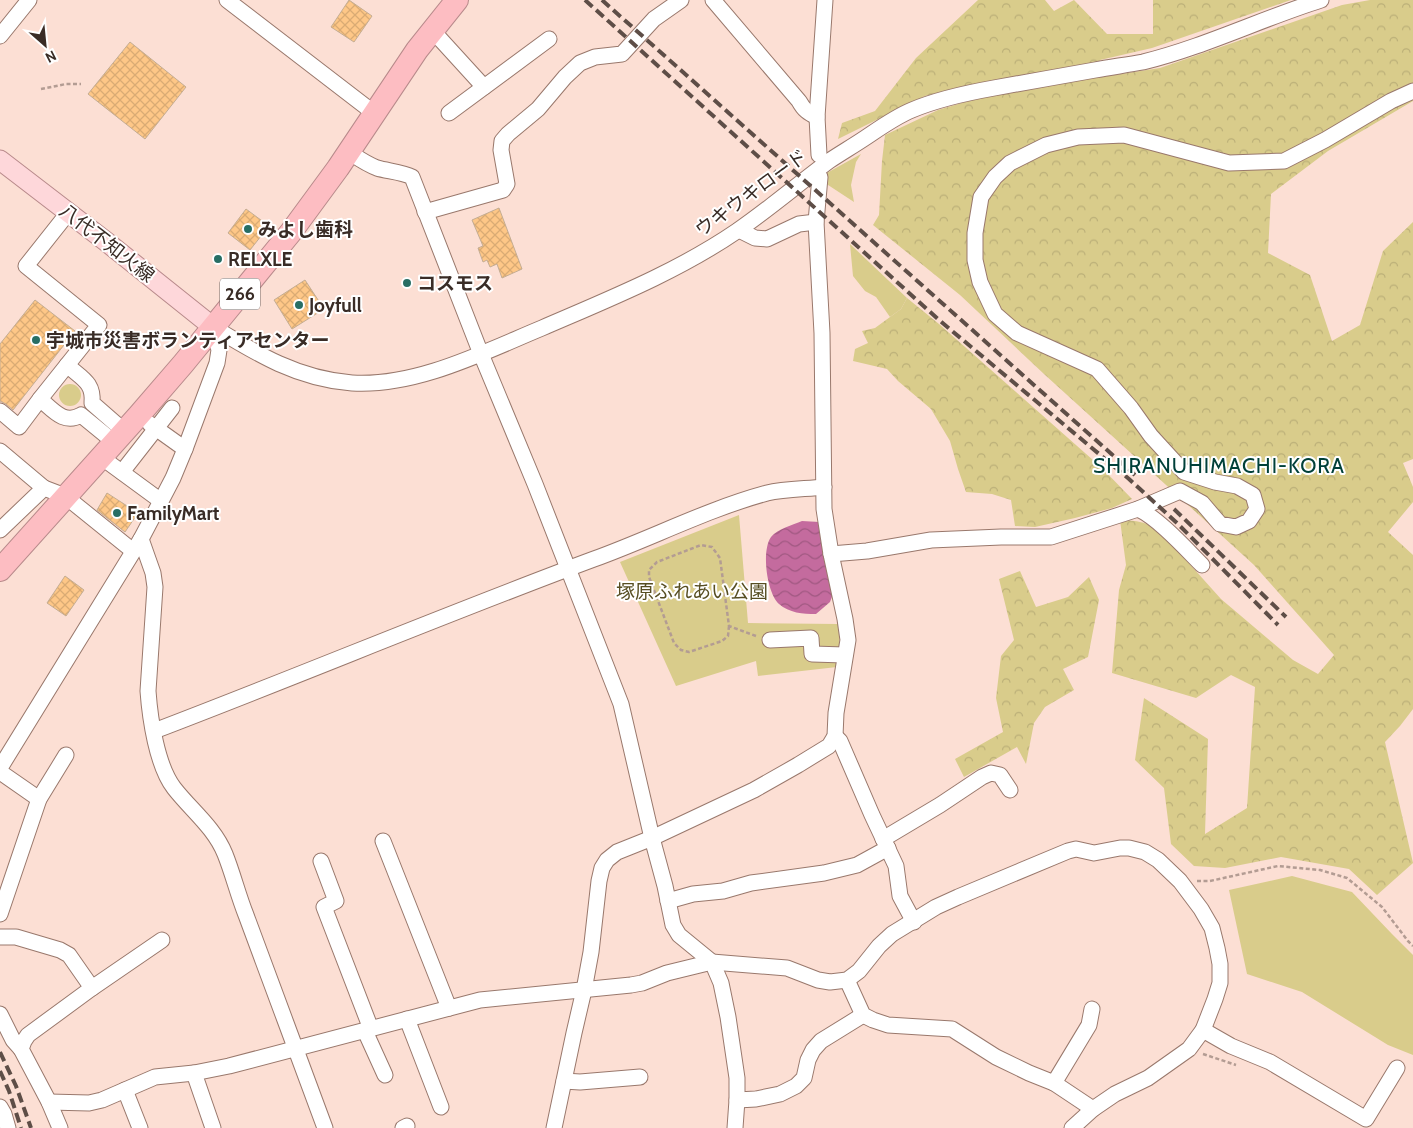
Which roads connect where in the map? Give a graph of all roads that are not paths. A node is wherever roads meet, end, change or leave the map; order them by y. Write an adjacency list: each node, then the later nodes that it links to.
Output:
1 (29, 0): 9 (street)
2 (227, 0): 13 (street)
3 (457, 0): 8 (highway, 266)
4 (681, 0): 20 (street)
5 (713, 0): 15 (street)
6 (825, 0): 15 (street)
7 (1321, 0): 23 (street, ウキウキロード)
8 (432, 30): 11 (street); 13 (highway, 266)
9 (0, 36)
10 (549, 39): 11 (street)
11 (484, 87): 14 (street)
12 (1413, 91): 39 (street)
13 (374, 113): 16 (highway, 266)
14 (449, 113)
15 (817, 117): 17 (street)
16 (348, 152): 20 (street); 24 (highway, 266)
17 (819, 155)
18 (0, 160): 21 (main road, 八代不知火線)
19 (820, 177): 22 (street)
20 (425, 212): 25 (street)
21 (68, 213): 24 (main road, 八代不知火線); 26 (street)
22 (816, 222): 23 (street); 35 (street)
23 (739, 230): 25 (street, ウキウキロード)
24 (212, 327): 25 (street, ウキウキロード); 30 (highway, 266); 32 (street)
25 (481, 354): 44 (street)
26 (67, 366): 27 (street); 31 (street)
27 (40, 399): 29 (street); 31 (street)
28 (174, 410): 30 (street)
29 (0, 411)
30 (148, 422): 31 (highway, 266); 32 (street); 34 (street)
31 (113, 444): 34 (street); 37 (highway, 266)
32 (185, 449): 38 (street)
33 (0, 451): 36 (street)
34 (122, 472): 38 (street)
35 (824, 487): 42 (street); 44 (street)
36 (44, 488): 37 (street); 40 (street)
37 (65, 496): 41 (street); 45 (highway, 266)
38 (161, 502): 41 (street)
39 (1138, 510): 42 (street); 43 (street)
40 (0, 530)
41 (137, 544): 48 (street); 51 (street)
42 (831, 554): 47 (street)
43 (1202, 565)
44 (568, 569): 48 (street); 54 (street)
45 (0, 570)
46 (770, 640): 47 (street)
47 (845, 655): 49 (street)
48 (154, 731): 74 (street)
49 (835, 736): 54 (street); 56 (street)
50 (66, 755): 53 (street)
51 (0, 770): 53 (street)
52 (1010, 790): 56 (street)
53 (39, 800): 59 (street)
54 (652, 838): 58 (street); 66 (street)
55 (383, 841): 67 (street)
56 (885, 843): 58 (street); 60 (street)
57 (321, 860): 72 (street)
58 (668, 901): 63 (street)
59 (0, 914)
60 (914, 922): 64 (street); 73 (street)
61 (0, 937): 65 (street)
62 (162, 940): 65 (street)
63 (712, 962): 64 (street); 66 (street); 83 (street)
64 (847, 980): 70 (street)
65 (92, 988): 75 (street)
66 (584, 990): 67 (street); 80 (street)
67 (449, 1008): 71 (street)
68 (1092, 1010): 81 (street)
69 (0, 1014): 75 (street)
70 (863, 1015): 81 (street); 83 (street)
71 (407, 1019): 72 (street); 86 (street)
72 (368, 1030): 74 (street); 78 (street)
73 (1203, 1030): 76 (street); 87 (street)
74 (296, 1048): 77 (street); 92 (street)
75 (22, 1049): 84 (street)
76 (1397, 1068)
77 (194, 1073): 82 (street); 91 (street)
78 (385, 1076)
79 (640, 1078): 80 (street)
80 (564, 1081): 93 (street)
81 (1054, 1083): 87 (street)
82 (125, 1090): 84 (street); 90 (street)
83 (737, 1100): 94 (street)
84 (49, 1102): 89 (street)
85 (0, 1107): 88 (street)
86 (441, 1107)
87 (1093, 1109): 95 (street)
88 (8, 1128)
89 (60, 1128)
90 (140, 1128)
91 (213, 1128)
92 (325, 1128)
93 (554, 1128)
94 (735, 1128)
95 (1072, 1128)

